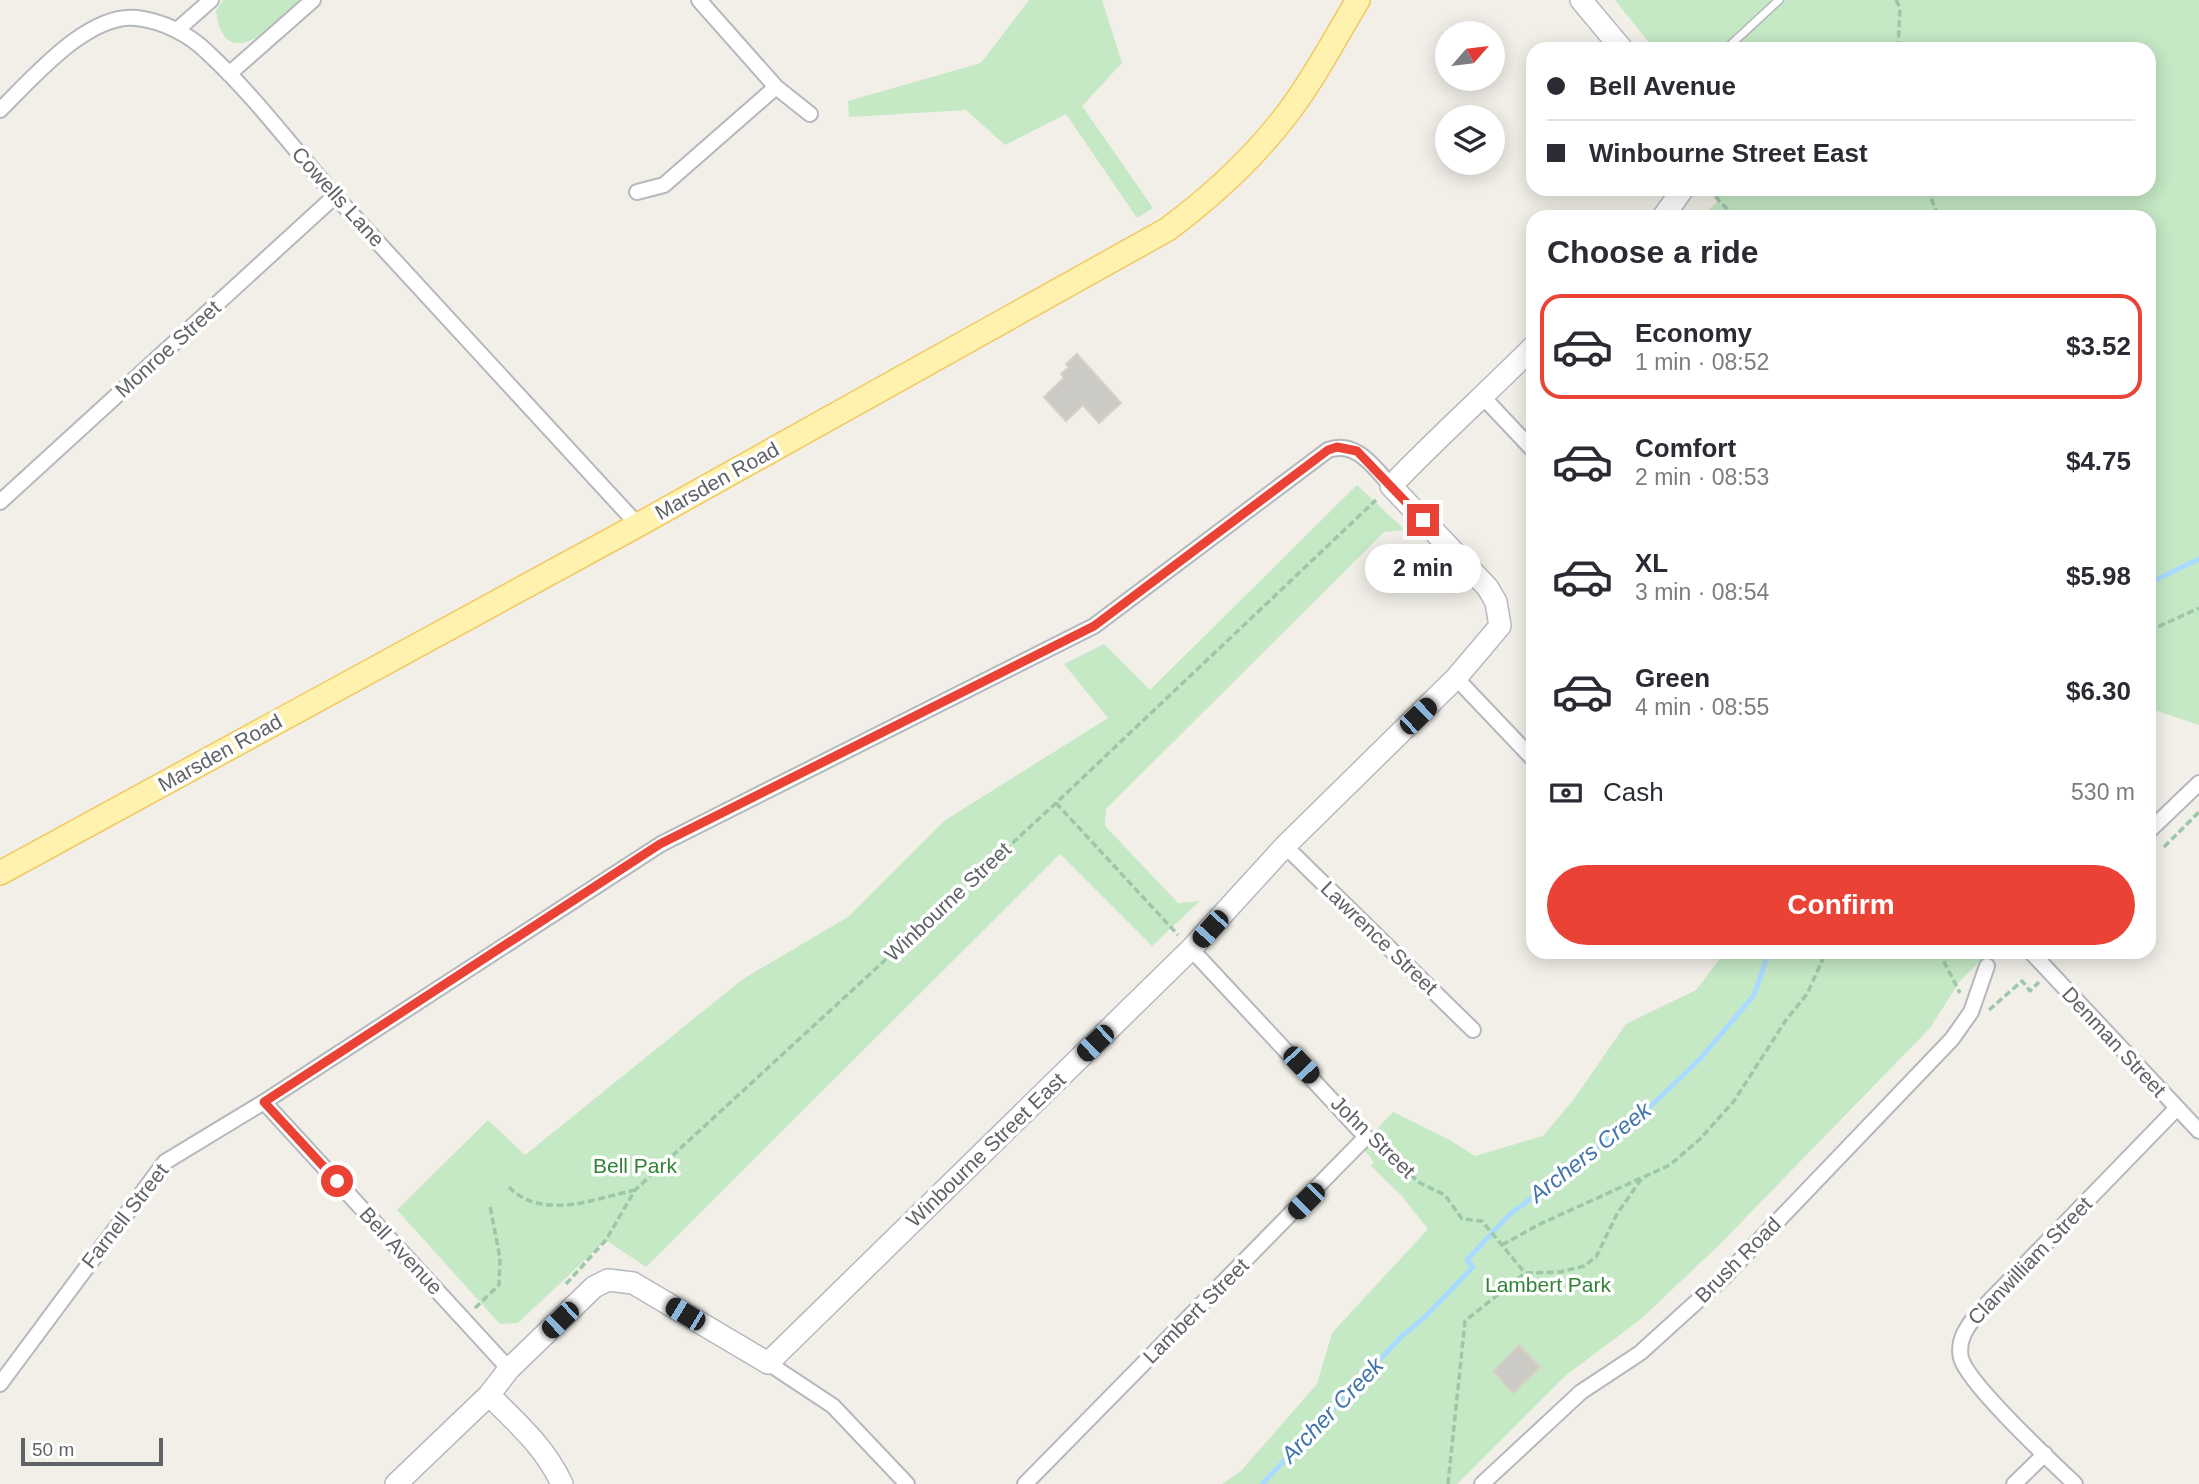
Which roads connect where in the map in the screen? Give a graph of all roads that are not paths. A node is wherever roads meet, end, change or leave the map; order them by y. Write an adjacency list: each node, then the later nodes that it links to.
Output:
1 (211, 0): 7 (street)
2 (313, 0): 10 (street)
3 (699, 0): 11 (street)
4 (1358, 0): 21 (main road, Marsden Road)
5 (1581, 0): 8 (street)
6 (1779, 0): 9 (lane)
7 (177, 30): 10 (street, Cowells Lane); 12 (street, Cowells Lane)
8 (1616, 42)
9 (1734, 42)
10 (229, 74): 15 (street, Cowells Lane)
11 (776, 87): 13 (street); 14 (street)
12 (0, 110)
13 (810, 114)
14 (637, 192)
15 (335, 196): 20 (street, Monroe Street); 21 (street, Cowells Lane)
16 (1526, 354): 17 (street)
17 (1483, 397): 18 (street); 19 (street)
18 (1526, 443)
19 (1391, 486): 22 (street, Winbourne Street East); 32 (street, Farnell Street)
20 (0, 502)
21 (638, 525): 27 (main road, Marsden Road)
22 (1456, 678): 23 (street); 26 (street, Winbourne Street East)
23 (1526, 752)
24 (2199, 783): 25 (street)
25 (2156, 824)
26 (1285, 846): 28 (street, Winbourne Street East); 31 (street, Lawrence Street)
27 (0, 873)
28 (1191, 949): 35 (street, John Street); 36 (street, Winbourne Street East)
29 (2037, 959): 33 (street, Denman Street)
30 (1987, 966): 45 (street, Brush Road)
31 (1473, 1030)
32 (264, 1102): 37 (street, Bell Avenue); 38 (street, Farnell Street)
33 (2176, 1109): 34 (street, Denman Street); 40 (street, Clanwilliam Street)
34 (2199, 1131)
35 (1366, 1137): 44 (street, Lambert Street)
36 (768, 1363): 37 (street); 43 (street)
37 (509, 1369): 39 (street)
38 (0, 1384)
39 (489, 1395): 41 (street); 42 (street)
40 (2045, 1454): 46 (street); 47 (street, Clanwilliam Street)
41 (396, 1484)
42 (562, 1484)
43 (907, 1484)
44 (1025, 1484)
45 (1482, 1484)
46 (2014, 1484)
47 (2075, 1484)

